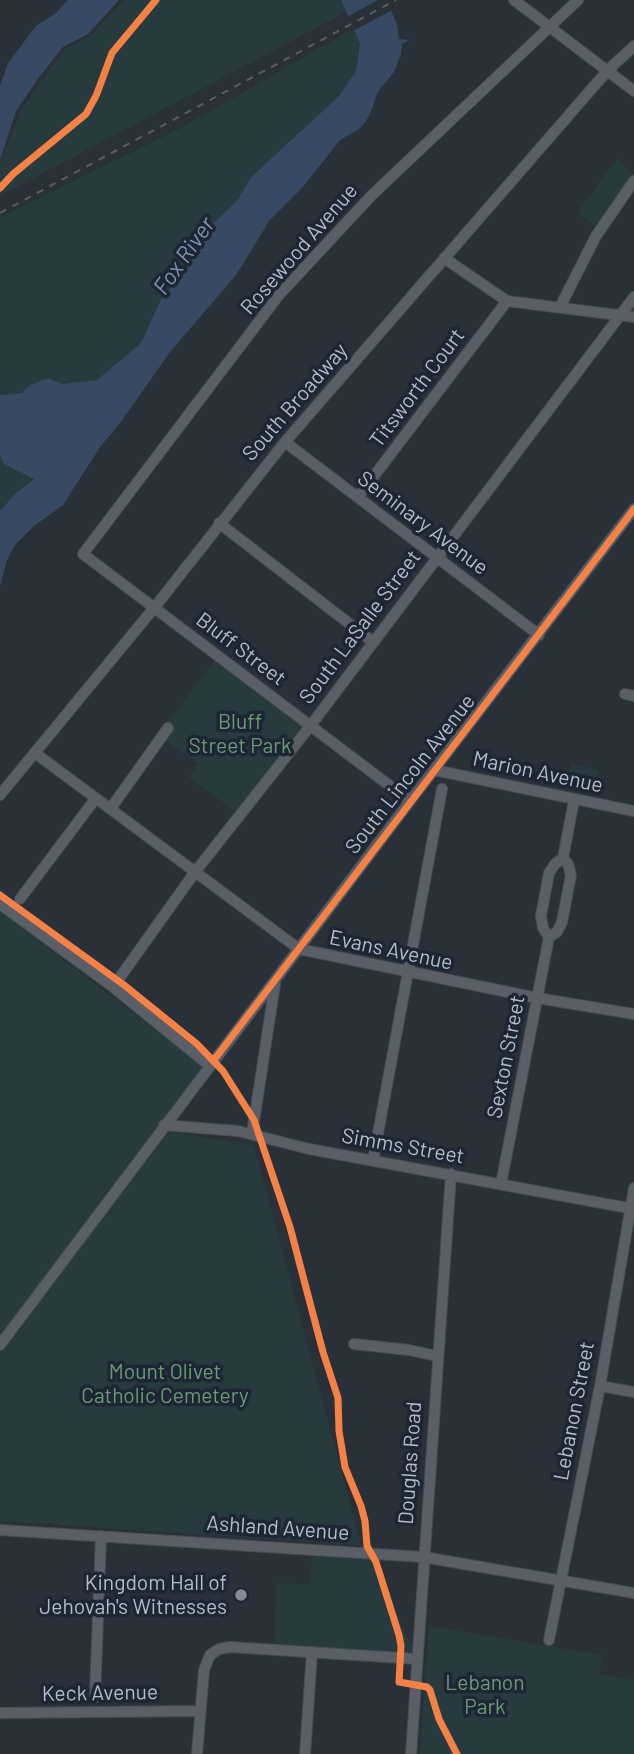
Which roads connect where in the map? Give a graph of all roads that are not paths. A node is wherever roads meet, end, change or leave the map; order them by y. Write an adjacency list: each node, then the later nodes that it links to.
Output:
1 (514, 0): 3 (street)
2 (578, 0): 3 (street, Rosewood Avenue)
3 (550, 27): 5 (street); 18 (street, Rosewood Avenue)
4 (634, 46): 5 (street, South Broadway)
5 (608, 70): 6 (street); 8 (street, South Broadway)
6 (634, 91)
7 (634, 181): 11 (street)
8 (444, 258): 10 (street); 14 (street, South Broadway)
9 (634, 297): 12 (street, South LaSalle Street)
10 (507, 301): 11 (street); 15 (street, Titsworth Court)
11 (560, 307): 12 (street)
12 (621, 315): 13 (street); 19 (street, South LaSalle Street)
13 (634, 317)
14 (285, 442): 15 (street, Seminary Avenue); 17 (street, South Broadway)
15 (358, 497): 19 (street, Seminary Avenue)
16 (634, 509): 21 (street, South Lincoln Avenue)
17 (219, 523): 20 (street, South Broadway); 22 (street)
18 (83, 554): 20 (street, Bluff Street)
19 (437, 558): 21 (street, Seminary Avenue); 22 (street, South LaSalle Street)
20 (154, 608): 23 (street, Bluff Street); 25 (street, South Broadway)
21 (539, 635): 26 (street, South Lincoln Avenue)
22 (373, 642): 23 (street, South LaSalle Street)
23 (311, 725): 31 (street, Bluff Street); 35 (street, South LaSalle Street)
24 (168, 729): 32 (street)
25 (35, 752): 28 (street, South Broadway); 29 (street, Evans Avenue)
26 (434, 770): 30 (street, Marion Avenue); 31 (street, South Lincoln Avenue)
27 (442, 789): 40 (street)
28 (0, 795)
29 (96, 798): 32 (street, Evans Avenue); 36 (street)
30 (574, 800): 33 (street, Marion Avenue); 34 (street, Sexton Street)
31 (410, 801): 39 (street, South Lincoln Avenue)
32 (111, 808): 35 (street, Evans Avenue)
33 (634, 811)
34 (563, 858): 38 (street, Sexton Street); 38 (street, Sexton Street)
35 (195, 873): 39 (street, Evans Avenue); 42 (street, South LaSalle Street)
36 (20, 898)
37 (0, 904): 42 (street)
38 (549, 937): 43 (street, Sexton Street)
39 (299, 949): 40 (street, Evans Avenue); 41 (street, South Lincoln Avenue)
40 (408, 972): 43 (street, Evans Avenue); 48 (street)
41 (275, 981): 45 (street, South Lincoln Avenue); 47 (street)
42 (115, 984): 45 (street)
43 (537, 998): 44 (street, Evans Avenue); 50 (street, Sexton Street)
44 (634, 1014)
45 (210, 1066): 46 (street, South Lincoln Avenue)
46 (164, 1125): 47 (street, Simms Street); 54 (street, South Lincoln Avenue)
47 (252, 1134): 48 (street, Simms Street)
48 (373, 1160): 49 (street, Simms Street)
49 (451, 1174): 50 (street, Simms Street); 55 (street, Douglas Road)
50 (501, 1184): 52 (street, Simms Street)
51 (634, 1188): 52 (street, Lebanon Street)
52 (632, 1208): 56 (street, Lebanon Street)
53 (354, 1344): 55 (street)
54 (0, 1345)
55 (437, 1356): 60 (street, Douglas Road)
56 (600, 1386): 57 (street); 61 (street, Lebanon Street)
57 (634, 1392)
58 (0, 1530): 59 (street, Ashland Avenue)
59 (102, 1536): 60 (street, Ashland Avenue); 66 (street)
60 (423, 1557): 61 (street, Ashland Avenue); 65 (street, Douglas Road)
61 (561, 1579): 62 (street, Ashland Avenue); 63 (street, Lebanon Street)
62 (634, 1593)
63 (549, 1640)
64 (312, 1652): 65 (street); 67 (street); 70 (street)
65 (417, 1659): 71 (street, Douglas Road)
66 (95, 1697)
67 (200, 1711): 68 (street, Keck Avenue); 69 (street)
68 (0, 1713)
69 (197, 1754)
70 (305, 1754)
71 (411, 1754)

